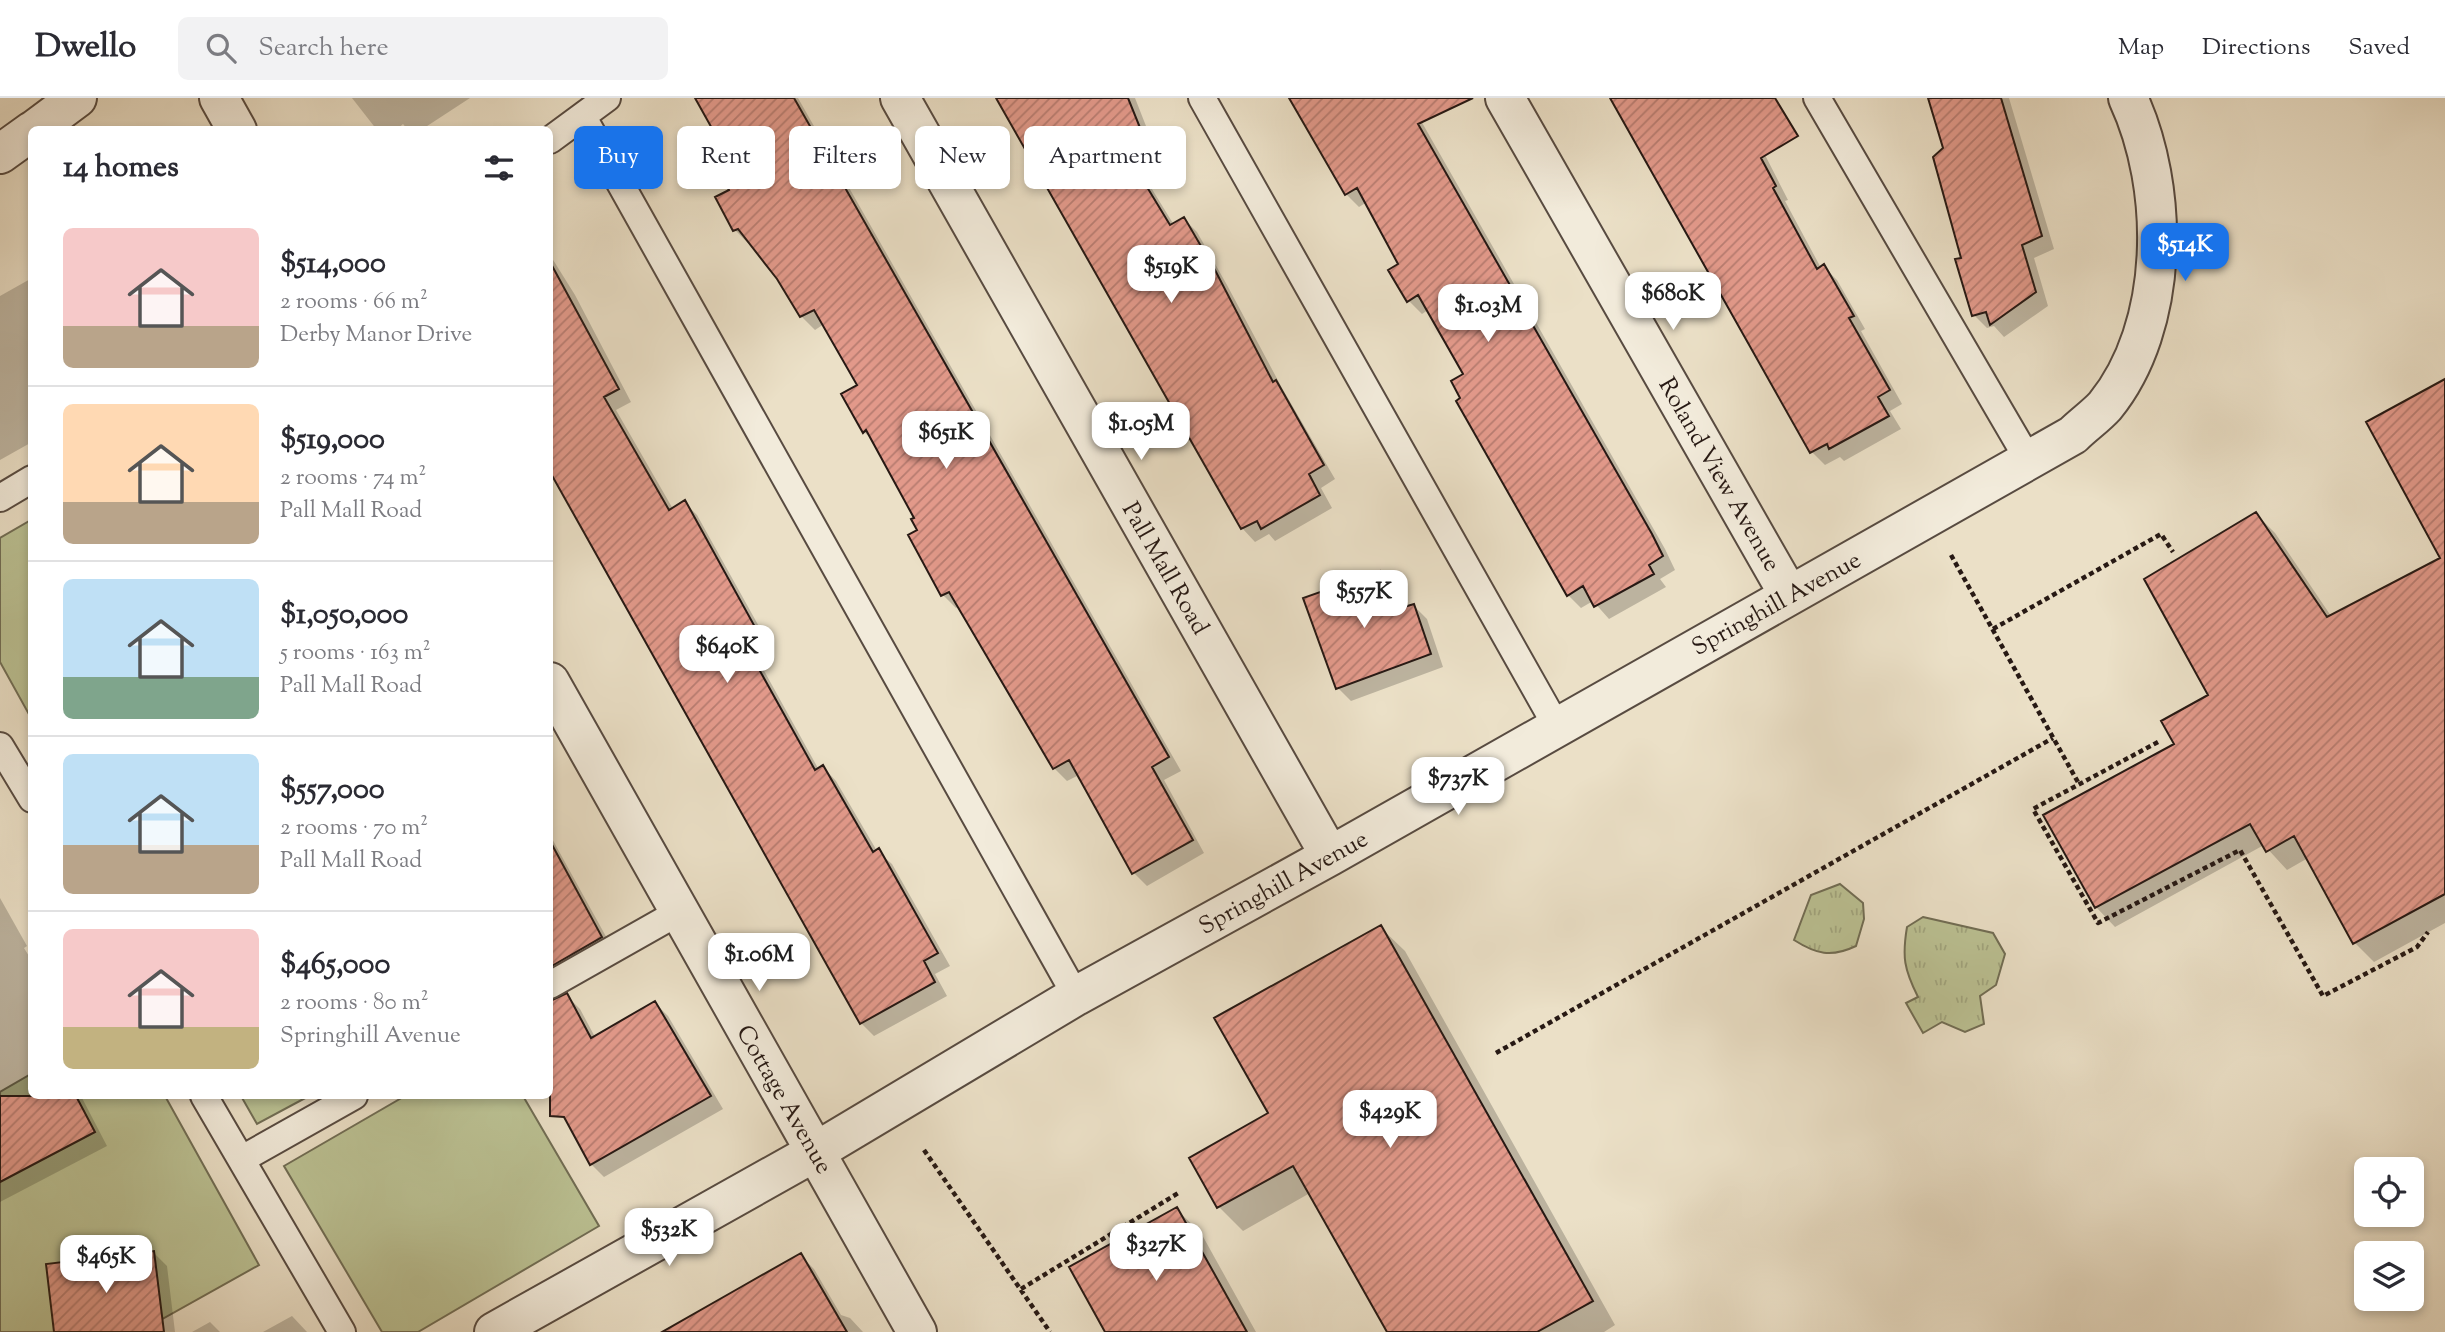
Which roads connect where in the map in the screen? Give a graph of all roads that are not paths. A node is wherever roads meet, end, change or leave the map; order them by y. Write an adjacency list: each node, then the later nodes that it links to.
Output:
1 (77, 98): 10 (street)
2 (219, 98): 11 (street)
3 (607, 98): 9 (lane)
4 (900, 98): 23 (street, Pall Mall Road)
5 (1202, 98): 20 (lane)
6 (1504, 98): 18 (street, Roland View Avenue)
7 (1817, 98): 15 (lane)
8 (2128, 98): 15 (street, Springhill Avenue)
9 (583, 117): 13 (lane); 26 (lane)
10 (38, 126)
11 (235, 126)
12 (28, 134): 14 (street)
13 (553, 139)
14 (0, 154)
15 (2029, 461): 18 (street, Springhill Avenue)
16 (28, 481): 17 (lane)
17 (0, 498)
18 (1789, 595): 20 (street, Springhill Avenue)
19 (553, 687): 24 (street, Cottage Avenue)
20 (1557, 727): 23 (street, Springhill Avenue)
21 (0, 746): 22 (lane)
22 (28, 792)
23 (1330, 856): 26 (street, Springhill Avenue)
24 (679, 912): 25 (lane); 29 (street, Cottage Avenue)
25 (553, 983)
26 (1076, 996): 29 (street, Springhill Avenue)
27 (206, 1099): 30 (lane)
28 (349, 1099): 30 (lane)
29 (815, 1152): 32 (street, Springhill Avenue); 33 (street, Cottage Avenue)
30 (242, 1159): 31 (lane)
31 (342, 1332)
32 (494, 1332)
33 (917, 1332)

